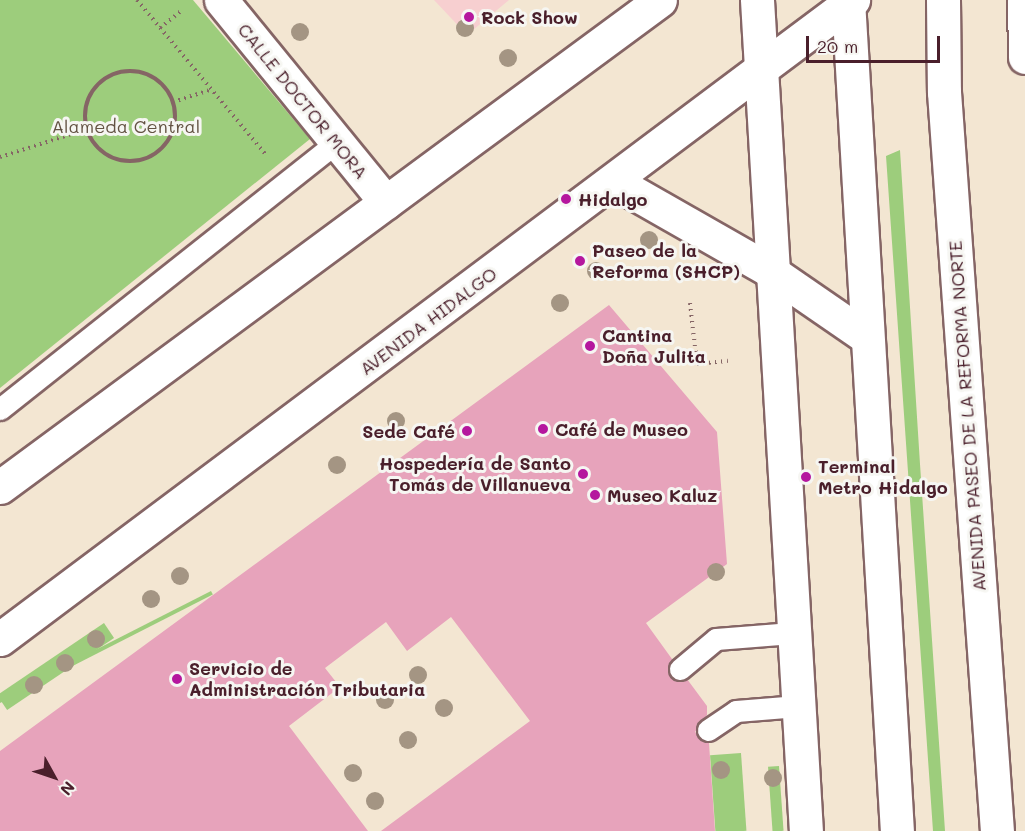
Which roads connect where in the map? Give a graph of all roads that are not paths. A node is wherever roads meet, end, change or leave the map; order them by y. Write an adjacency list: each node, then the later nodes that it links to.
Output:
1 (221, 0): 9 (main road, CALLE DOCTOR MORA)
2 (659, 0): 11 (main road)
3 (757, 0): 8 (main road)
4 (944, 0): 23 (main road, AVENIDA PASEO DE LA REFORMA NORTE)
5 (1024, 0): 7 (main road)
6 (849, 1): 8 (main road, AVENIDA HIDALGO); 13 (main road)
7 (1025, 57)
8 (761, 73): 10 (main road, AVENIDA HIDALGO); 12 (main road)
9 (338, 142): 11 (main road, CALLE DOCTOR MORA); 14 (lane)
10 (615, 182): 12 (main road); 17 (main road, AVENIDA HIDALGO)
11 (386, 202): 15 (main road)
12 (769, 270): 13 (main road); 16 (main road)
13 (865, 336): 22 (main road)
14 (0, 409)
15 (0, 487)
16 (792, 633): 18 (lane); 19 (main road)
17 (0, 639)
18 (680, 669)
19 (798, 706): 20 (lane); 21 (main road)
20 (708, 730)
21 (806, 831)
22 (897, 831)
23 (997, 831)

